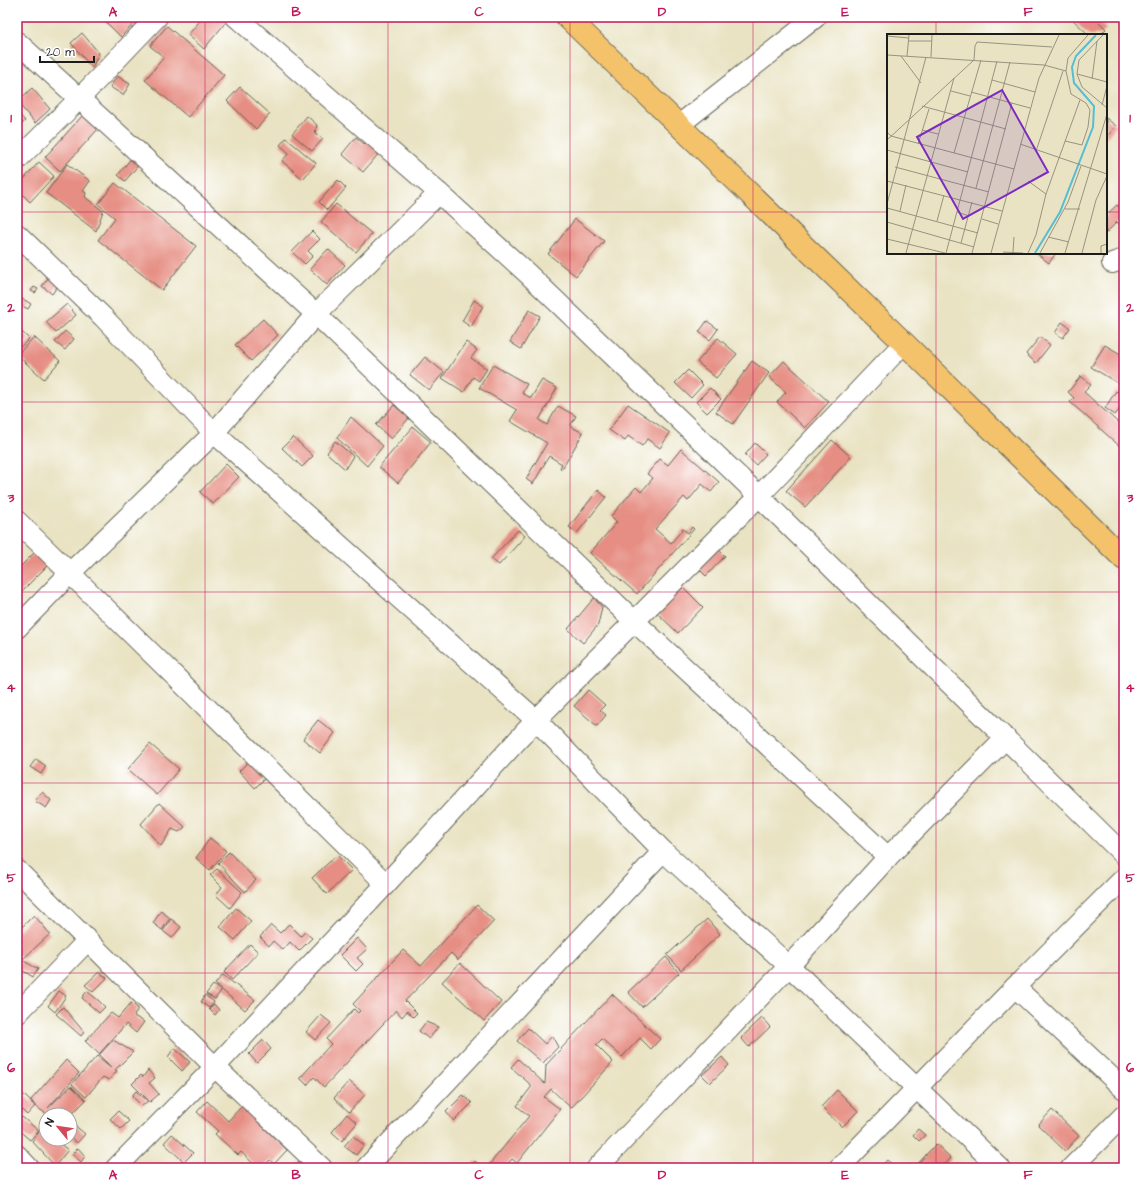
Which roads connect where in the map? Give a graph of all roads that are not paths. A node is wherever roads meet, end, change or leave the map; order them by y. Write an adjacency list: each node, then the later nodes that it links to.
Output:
1 (157, 17): 6 (street)
2 (236, 17): 9 (street)
3 (567, 17): 7 (highway)
4 (816, 17): 7 (street)
5 (17, 42): 6 (street)
6 (79, 99): 8 (street); 11 (street)
7 (679, 125): 12 (highway)
8 (17, 160)
9 (439, 193): 11 (street); 14 (street)
10 (17, 234): 13 (street)
11 (316, 314): 13 (street); 18 (street)
12 (904, 343): 14 (street); 16 (highway)
13 (214, 433): 17 (street); 20 (street)
14 (759, 496): 18 (street); 21 (street)
15 (17, 521): 17 (street)
16 (1124, 559)
17 (70, 572): 19 (street); 27 (street)
18 (634, 621): 20 (street); 24 (street)
19 (17, 628)
20 (536, 720): 22 (street); 27 (street)
21 (1006, 738): 23 (street); 24 (street)
22 (664, 851): 29 (street); 40 (street)
23 (1124, 855)
24 (888, 857): 29 (street)
25 (17, 870): 28 (street)
26 (1124, 878): 30 (street)
27 (386, 884): 32 (street)
28 (88, 940): 31 (street); 32 (street)
29 (789, 966): 33 (street); 41 (street)
30 (1015, 987): 33 (street); 34 (street)
31 (17, 1014)
32 (215, 1067): 38 (street); 39 (street)
33 (917, 1088): 42 (street); 43 (street)
34 (1124, 1089)
35 (1124, 1115): 44 (street)
36 (17, 1155): 37 (street)
37 (30, 1168)
38 (116, 1168)
39 (322, 1168)
40 (366, 1168)
41 (597, 1168)
42 (839, 1168)
43 (1000, 1168)
44 (1071, 1168)

